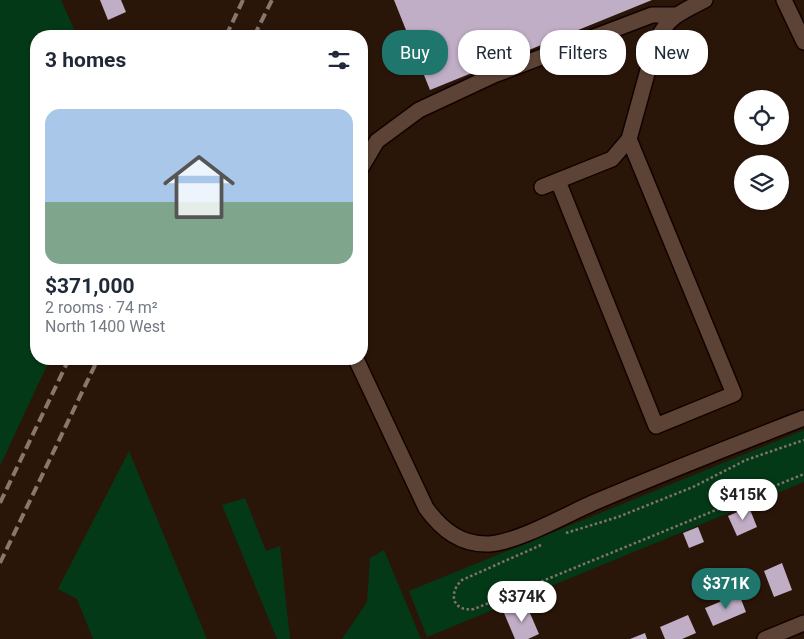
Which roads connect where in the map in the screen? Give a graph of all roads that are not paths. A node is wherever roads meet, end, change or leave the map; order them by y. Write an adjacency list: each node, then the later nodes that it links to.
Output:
1 (705, 0): 3 (street)
2 (784, 0): 5 (street)
3 (690, 4): 4 (street)
4 (676, 15): 6 (street); 7 (street)
5 (804, 42)
6 (629, 139): 8 (street); 8 (street)
7 (368, 156)
8 (558, 181): 9 (street)
9 (542, 187)
10 (359, 365): 11 (street)
11 (804, 418)
12 (804, 623): 13 (street)
13 (790, 634): 14 (street)
14 (766, 639)

